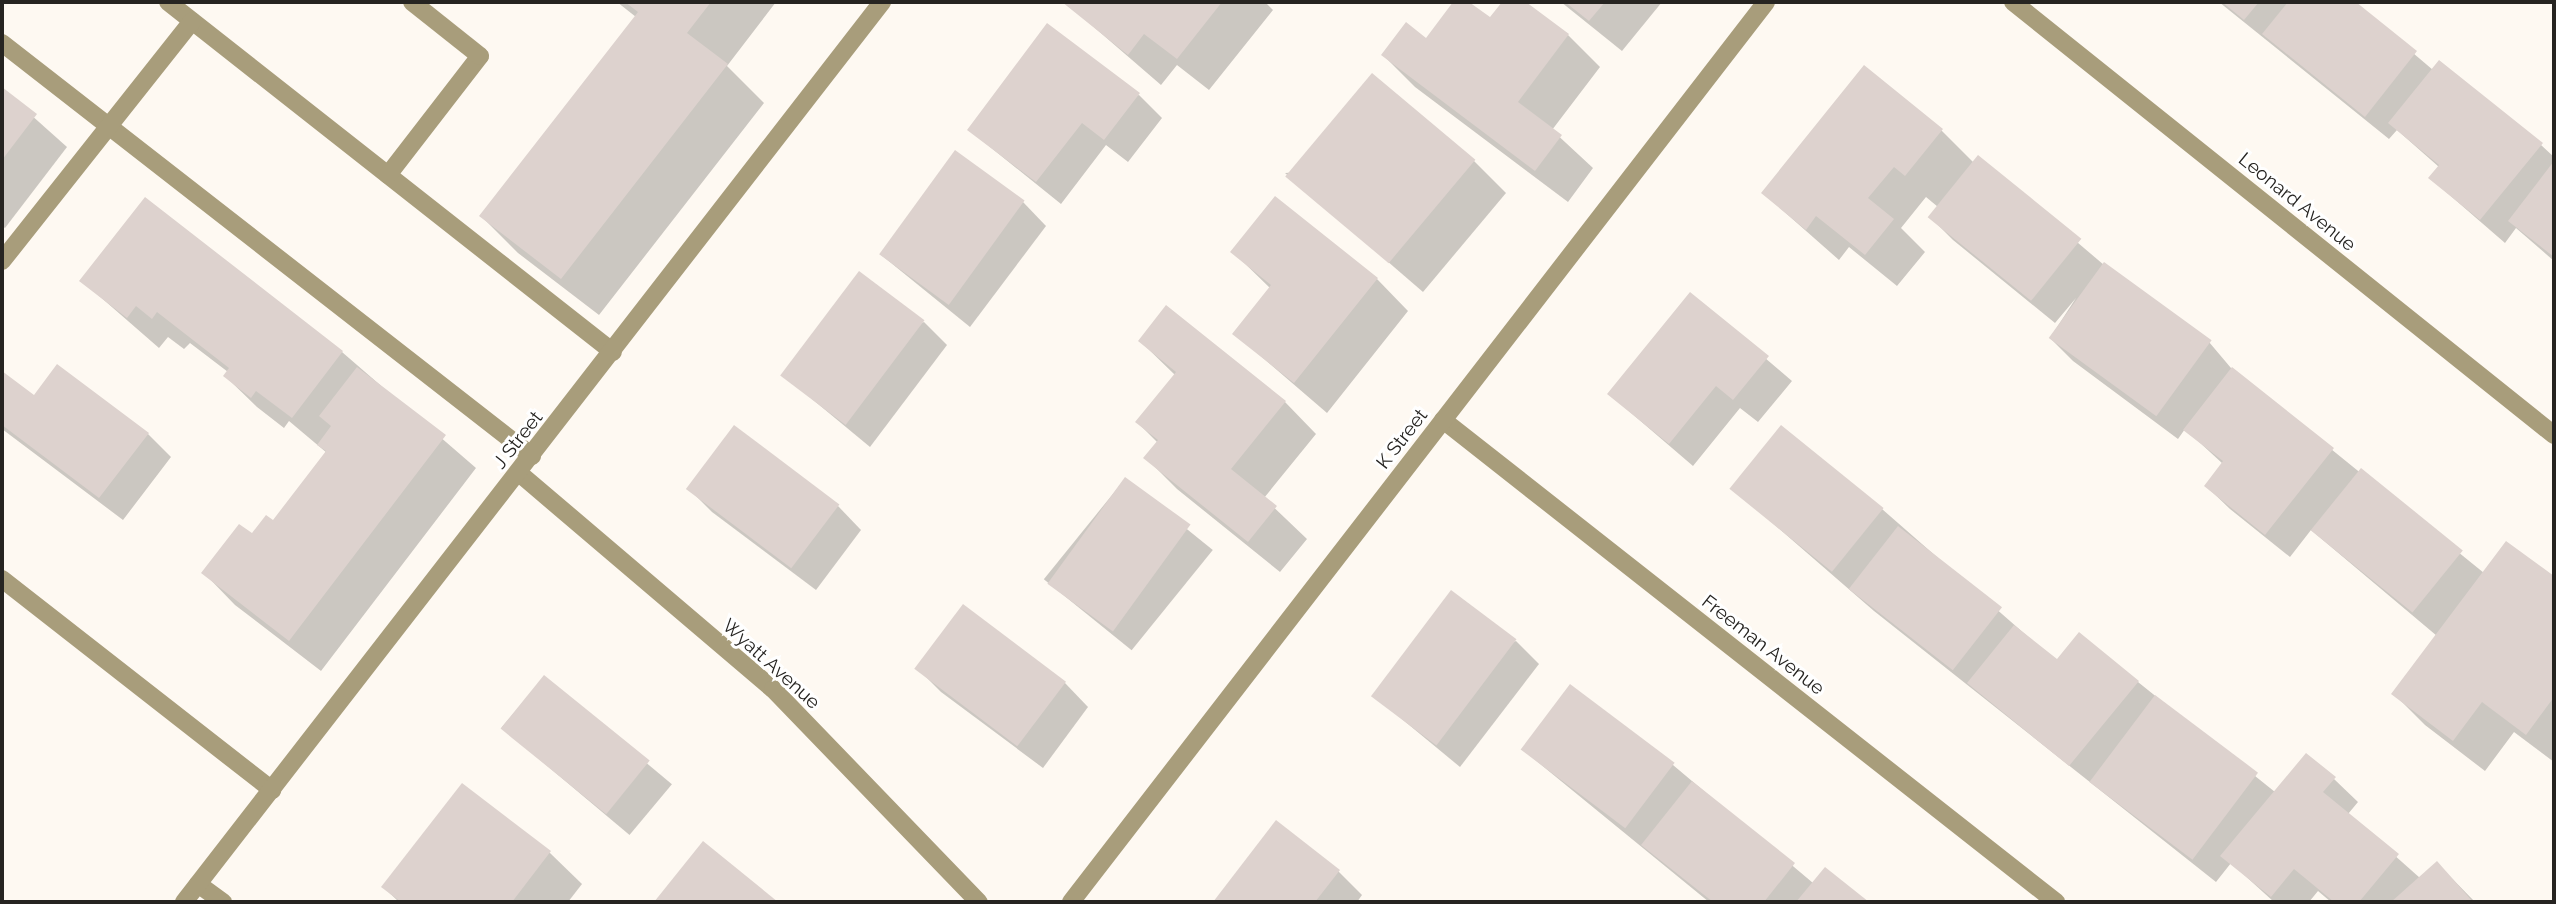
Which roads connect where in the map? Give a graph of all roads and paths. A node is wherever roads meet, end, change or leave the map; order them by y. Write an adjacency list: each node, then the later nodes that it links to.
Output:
1 (412, 2): 9 (street)
2 (882, 2): 11 (street, J Street)
3 (1766, 2): 12 (street, K Street)
4 (2013, 2): 13 (street, Leonard Avenue)
5 (176, 4): 6 (street)
6 (192, 21): 8 (street); 9 (street)
7 (2, 43): 8 (street)
8 (109, 125): 10 (street); 14 (street)
9 (388, 175): 11 (street)
10 (2, 261)
11 (613, 352): 14 (street, J Street)
12 (1443, 420): 22 (street, K Street); 23 (street, Freeman Avenue)
13 (2554, 435)
14 (532, 456): 15 (street, J Street)
15 (519, 473): 17 (street, J Street); 21 (street, Wyatt Avenue)
16 (2, 579): 17 (street)
17 (272, 790): 18 (street, J Street)
18 (198, 884): 19 (street, J Street); 20 (street)
19 (184, 902)
20 (223, 902)
21 (979, 902)
22 (1071, 902)
23 (2056, 902)

